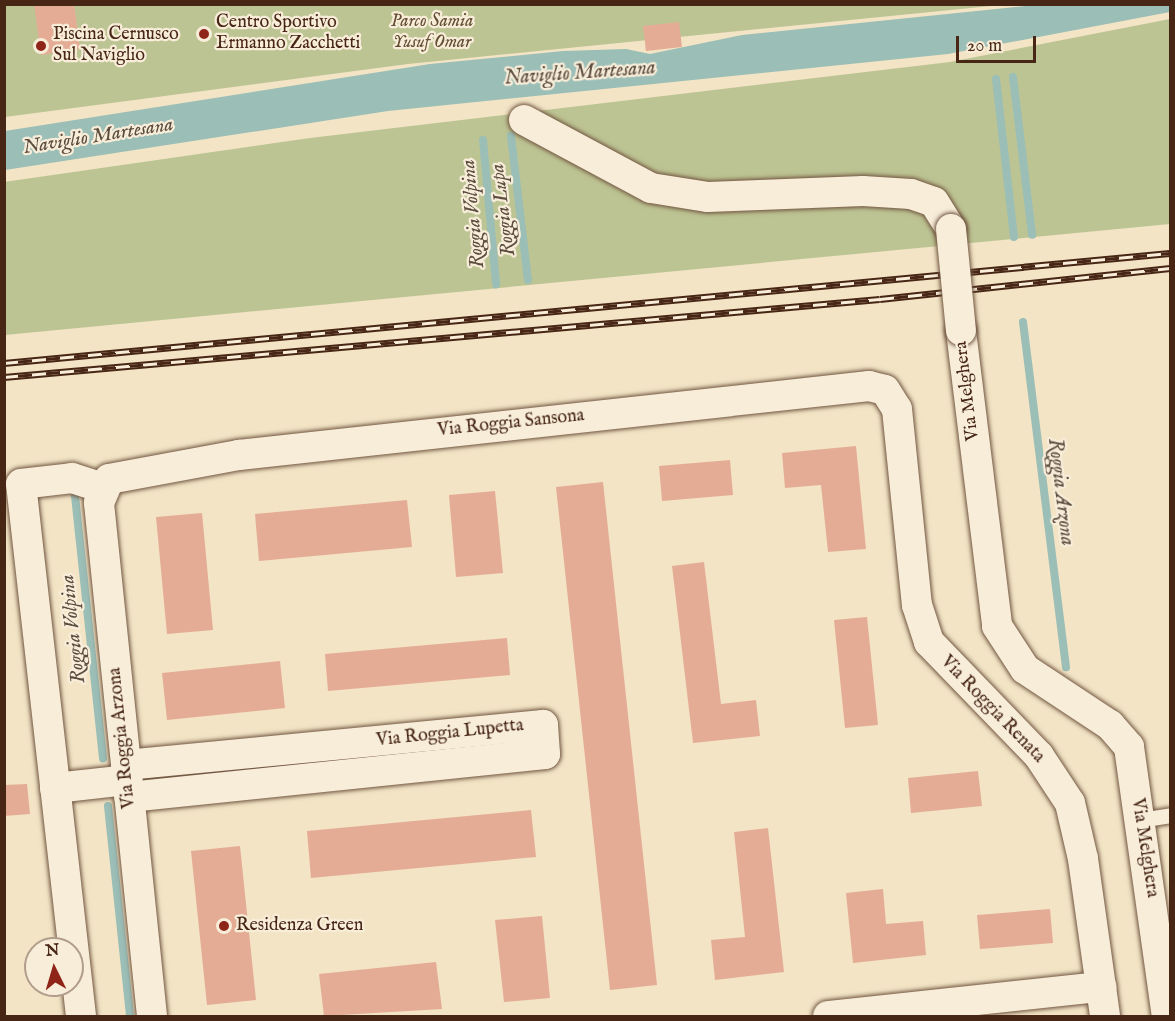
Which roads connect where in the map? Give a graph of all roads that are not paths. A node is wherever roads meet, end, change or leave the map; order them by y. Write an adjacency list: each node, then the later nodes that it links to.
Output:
1 (524, 120): 7 (street, Via Melghera, bridge)
2 (894, 400): 3 (street, Via Roggia Sansona); 10 (street, Via Roggia Renata)
3 (113, 480): 4 (street, Via Roggia Arzona); 5 (street)
4 (127, 781): 4 (street, Via Roggia Lupetta); 5 (street); 12 (street, Via Roggia Arzona)
5 (55, 788): 11 (street)
6 (1170, 815): 7 (lane)
7 (1140, 820): 8 (street, Via Melghera)
8 (1158, 949): 9 (street, Via Melghera); 15 (street, Via Melghera)
9 (1170, 979)
10 (1101, 987): 13 (street); 14 (street, Via Roggia Renata)
11 (81, 1017)
12 (152, 1017)
13 (828, 1017)
14 (1105, 1017)
15 (1167, 1017)

